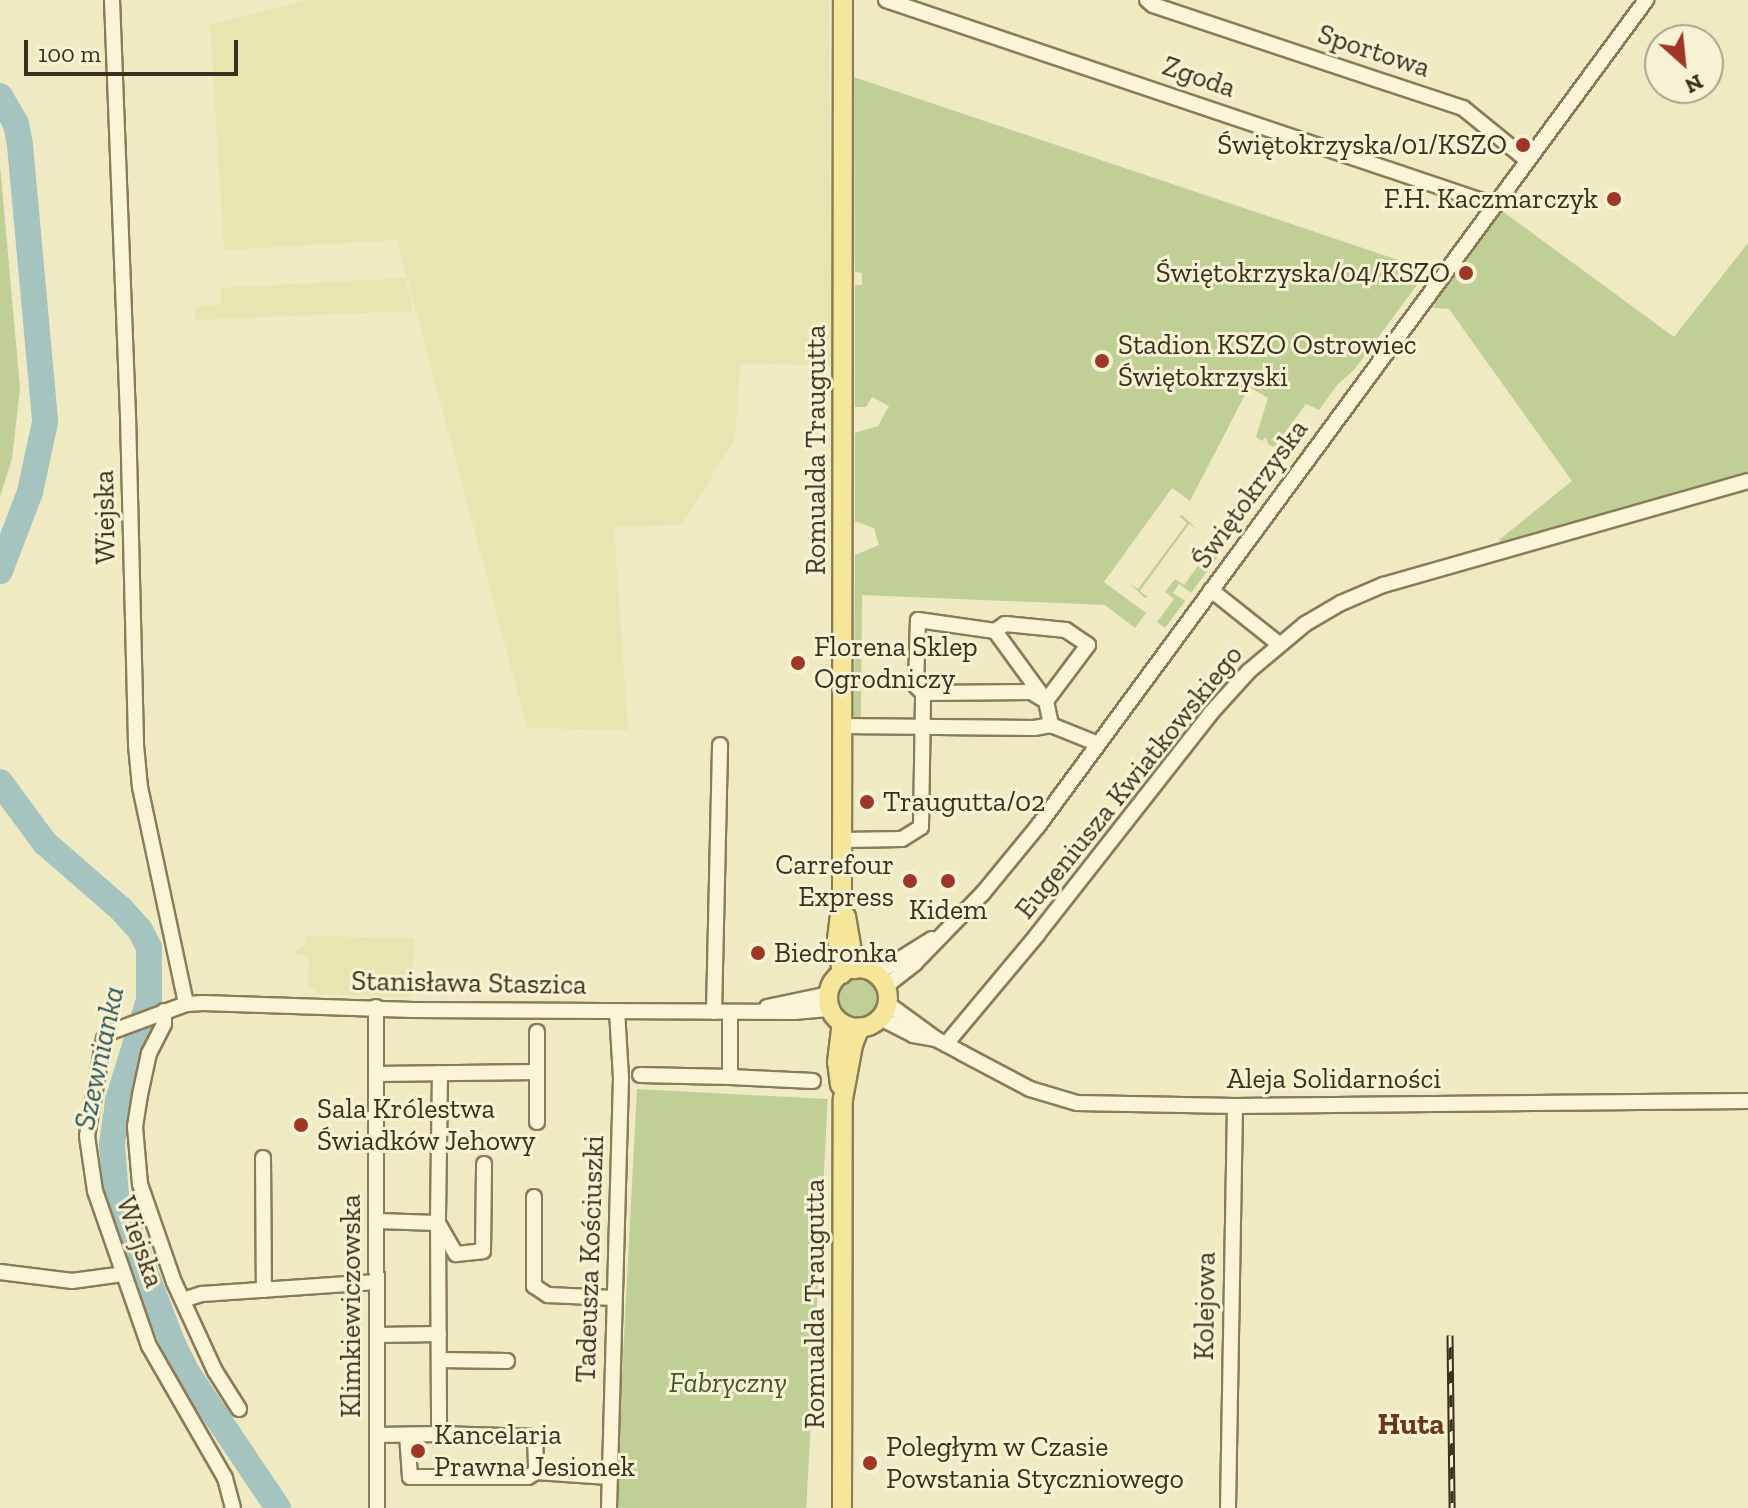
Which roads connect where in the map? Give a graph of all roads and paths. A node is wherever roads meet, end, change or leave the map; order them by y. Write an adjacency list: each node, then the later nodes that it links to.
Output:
1 (112, 0): 23 (street, Wiejska)
2 (843, 0): 17 (main road, Romualda Traugutta)
3 (886, 0): 6 (street, Zgoda)
4 (1147, 0): 7 (street, Sportowa)
5 (1646, 0): 7 (street, Świętokrzyska)
6 (930, 7): 8 (street, Zgoda)
7 (1527, 160): 8 (street, Świętokrzyska)
8 (1494, 205): 10 (street, Świętokrzyska)
9 (1748, 481): 12 (street, Eugeniusza Kwiatkowskiego)
10 (1211, 590): 12 (street); 18 (street, Świętokrzyska)
11 (995, 631): 13 (street); 14 (street); 14 (street)
12 (1279, 644): 31 (street, Eugeniusza Kwiatkowskiego)
13 (923, 693): 14 (street); 15 (street)
14 (1046, 701): 16 (street)
15 (922, 725): 16 (street); 17 (street); 20 (street)
16 (1051, 725): 18 (street)
17 (843, 726): 20 (main road, Romualda Traugutta)
18 (1098, 744): 22 (street, Świętokrzyska)
19 (720, 745): 27 (street)
20 (843, 840): 21 (main road, Romualda Traugutta)
21 (848, 971): 22 (main road); 29 (main road, Romualda Traugutta)
22 (882, 996): 29 (main road); 31 (street, Aleja Solidarności)
23 (186, 1004): 24 (street, Stanisława Staszica); 25 (street, Wiejska)
24 (376, 1007): 26 (street, Stanisława Staszica); 34 (street, Klimkiewiczowska)
25 (164, 1011): 47 (street, Wiejska); 51 (street, Wiejska)
26 (617, 1011): 27 (street, Stanisława Staszica); 50 (street, Tadeusza Kościuszki)
27 (714, 1012): 28 (street, Stanisława Staszica)
28 (730, 1012): 29 (street, Stanisława Staszica); 36 (street)
29 (840, 1013): 65 (main road, Romualda Traugutta)
30 (537, 1032): 32 (street)
31 (941, 1042): 39 (street, Aleja Solidarności)
32 (537, 1072): 33 (street); 40 (street)
33 (440, 1073): 34 (street); 45 (street)
34 (376, 1074): 44 (street, Klimkiewiczowska)
35 (640, 1075): 36 (street)
36 (730, 1077): 37 (street)
37 (813, 1081)
38 (1748, 1101): 39 (street, Aleja Solidarności)
39 (1235, 1106): 66 (street, Kolejowa)
40 (537, 1122)
41 (263, 1158): 49 (street)
42 (484, 1164): 45 (street)
43 (534, 1197): 50 (street)
44 (377, 1221): 45 (street); 48 (street, Klimkiewiczowska)
45 (438, 1223): 52 (street)
46 (0, 1272): 47 (street)
47 (123, 1274): 62 (street, Wiejska)
48 (377, 1282): 49 (street); 53 (street, Klimkiewiczowska)
49 (264, 1290): 51 (street)
50 (614, 1298): 61 (street, Tadeusza Kościuszki)
51 (183, 1300): 56 (street, Wiejska)
52 (439, 1334): 53 (street); 54 (street)
53 (377, 1335): 58 (street, Klimkiewiczowska)
54 (439, 1360): 55 (street); 57 (street)
55 (507, 1361)
56 (239, 1409)
57 (439, 1434): 59 (street); 60 (street)
58 (377, 1435): 59 (street); 63 (street, Klimkiewiczowska)
59 (407, 1435): 60 (street)
60 (536, 1472): 61 (street)
61 (609, 1477): 64 (street, Tadeusza Kościuszki)
62 (233, 1508)
63 (377, 1508)
64 (609, 1508)
65 (842, 1508)
66 (1228, 1508)

